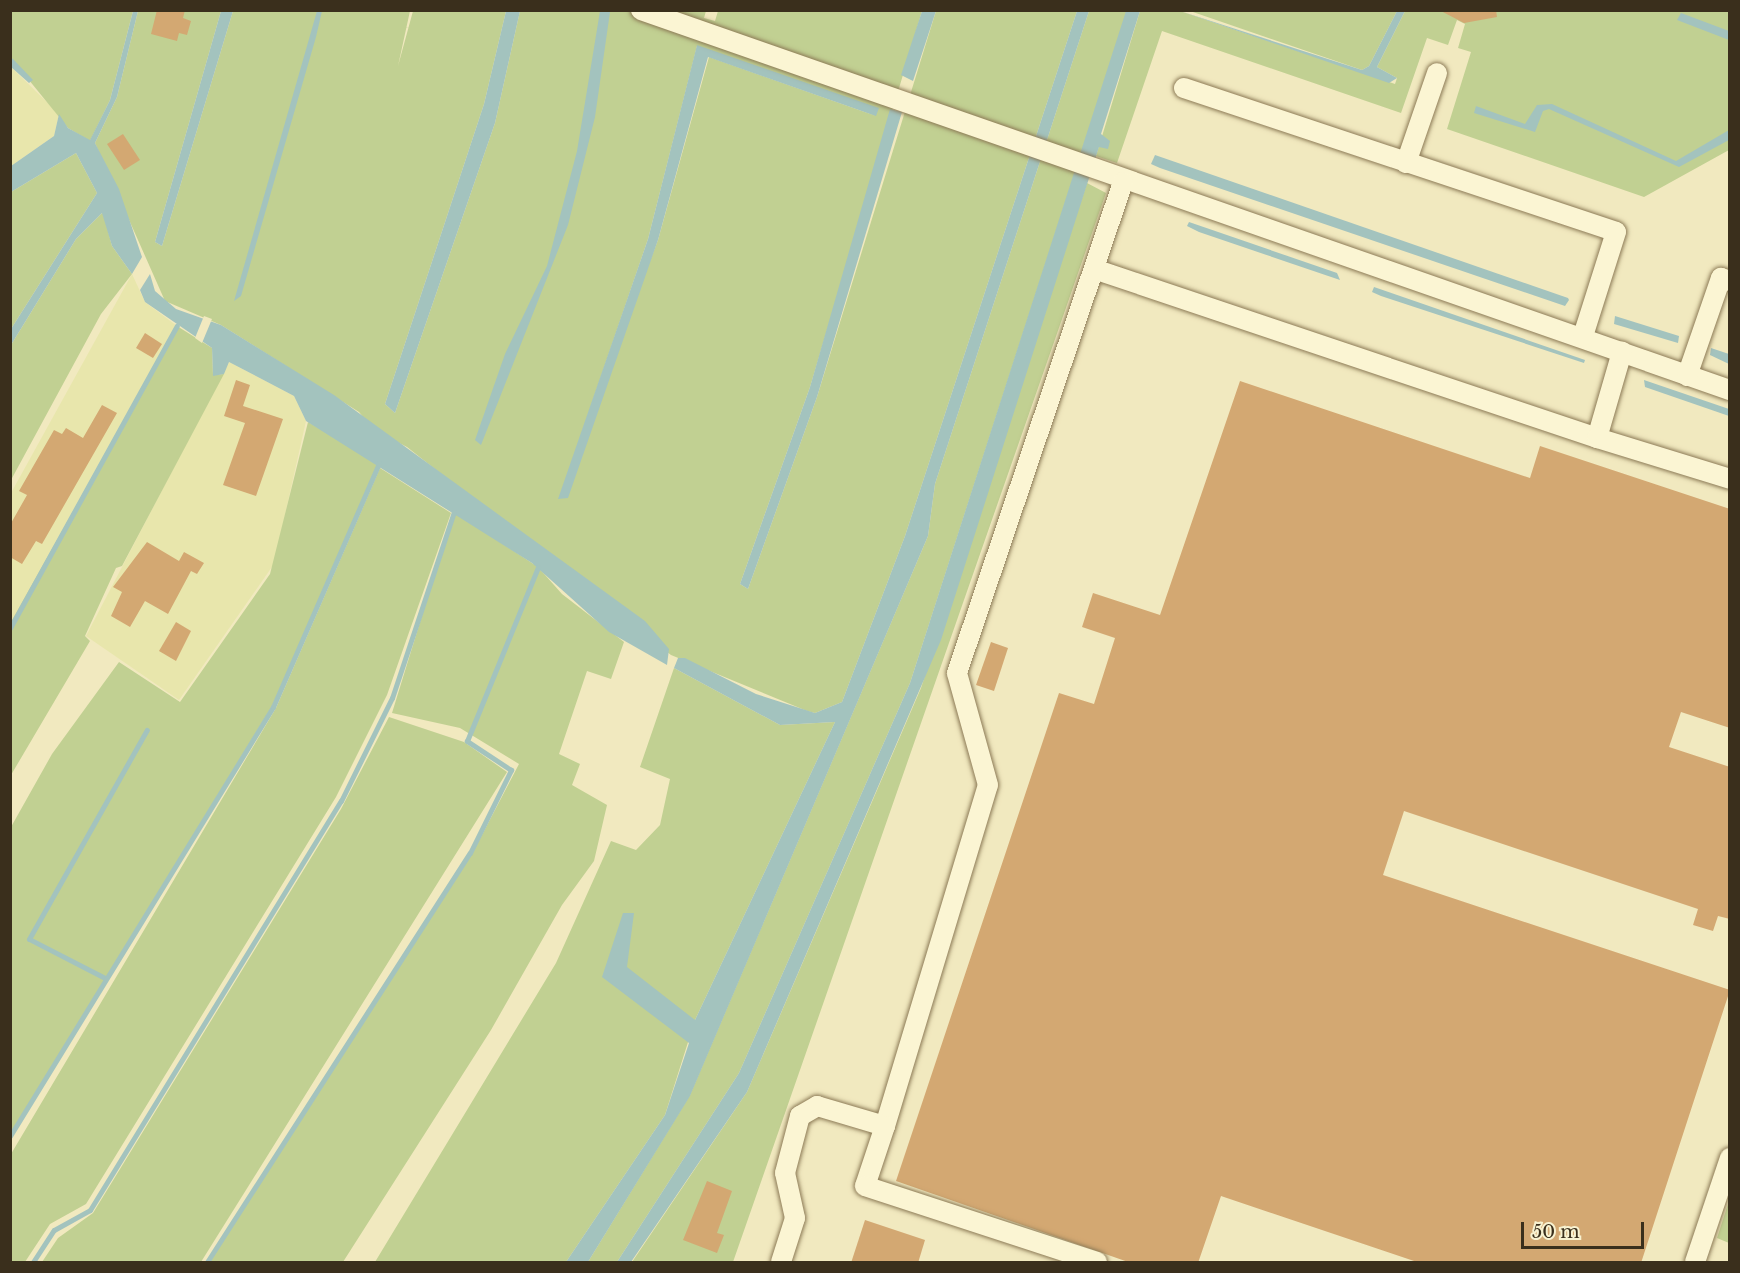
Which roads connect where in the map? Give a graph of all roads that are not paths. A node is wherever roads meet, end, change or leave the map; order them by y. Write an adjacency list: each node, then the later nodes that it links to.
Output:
1 (641, 10): 5 (lane)
2 (1437, 73): 4 (lane)
3 (1184, 88): 4 (lane)
4 (1406, 163): 8 (lane)
5 (1123, 182): 6 (lane); 8 (lane)
6 (1094, 269): 12 (lane); 14 (lane)
7 (1730, 281): 10 (lane)
8 (1583, 336): 9 (lane)
9 (1622, 351): 10 (lane); 12 (lane)
10 (1687, 376): 11 (lane)
11 (1730, 390)
12 (1597, 438): 13 (lane)
13 (1730, 479)
14 (885, 1126): 16 (lane); 17 (lane)
15 (1730, 1158): 19 (lane)
16 (1047, 1254): 18 (lane)
17 (781, 1263)
18 (1097, 1263)
19 (1695, 1263)

